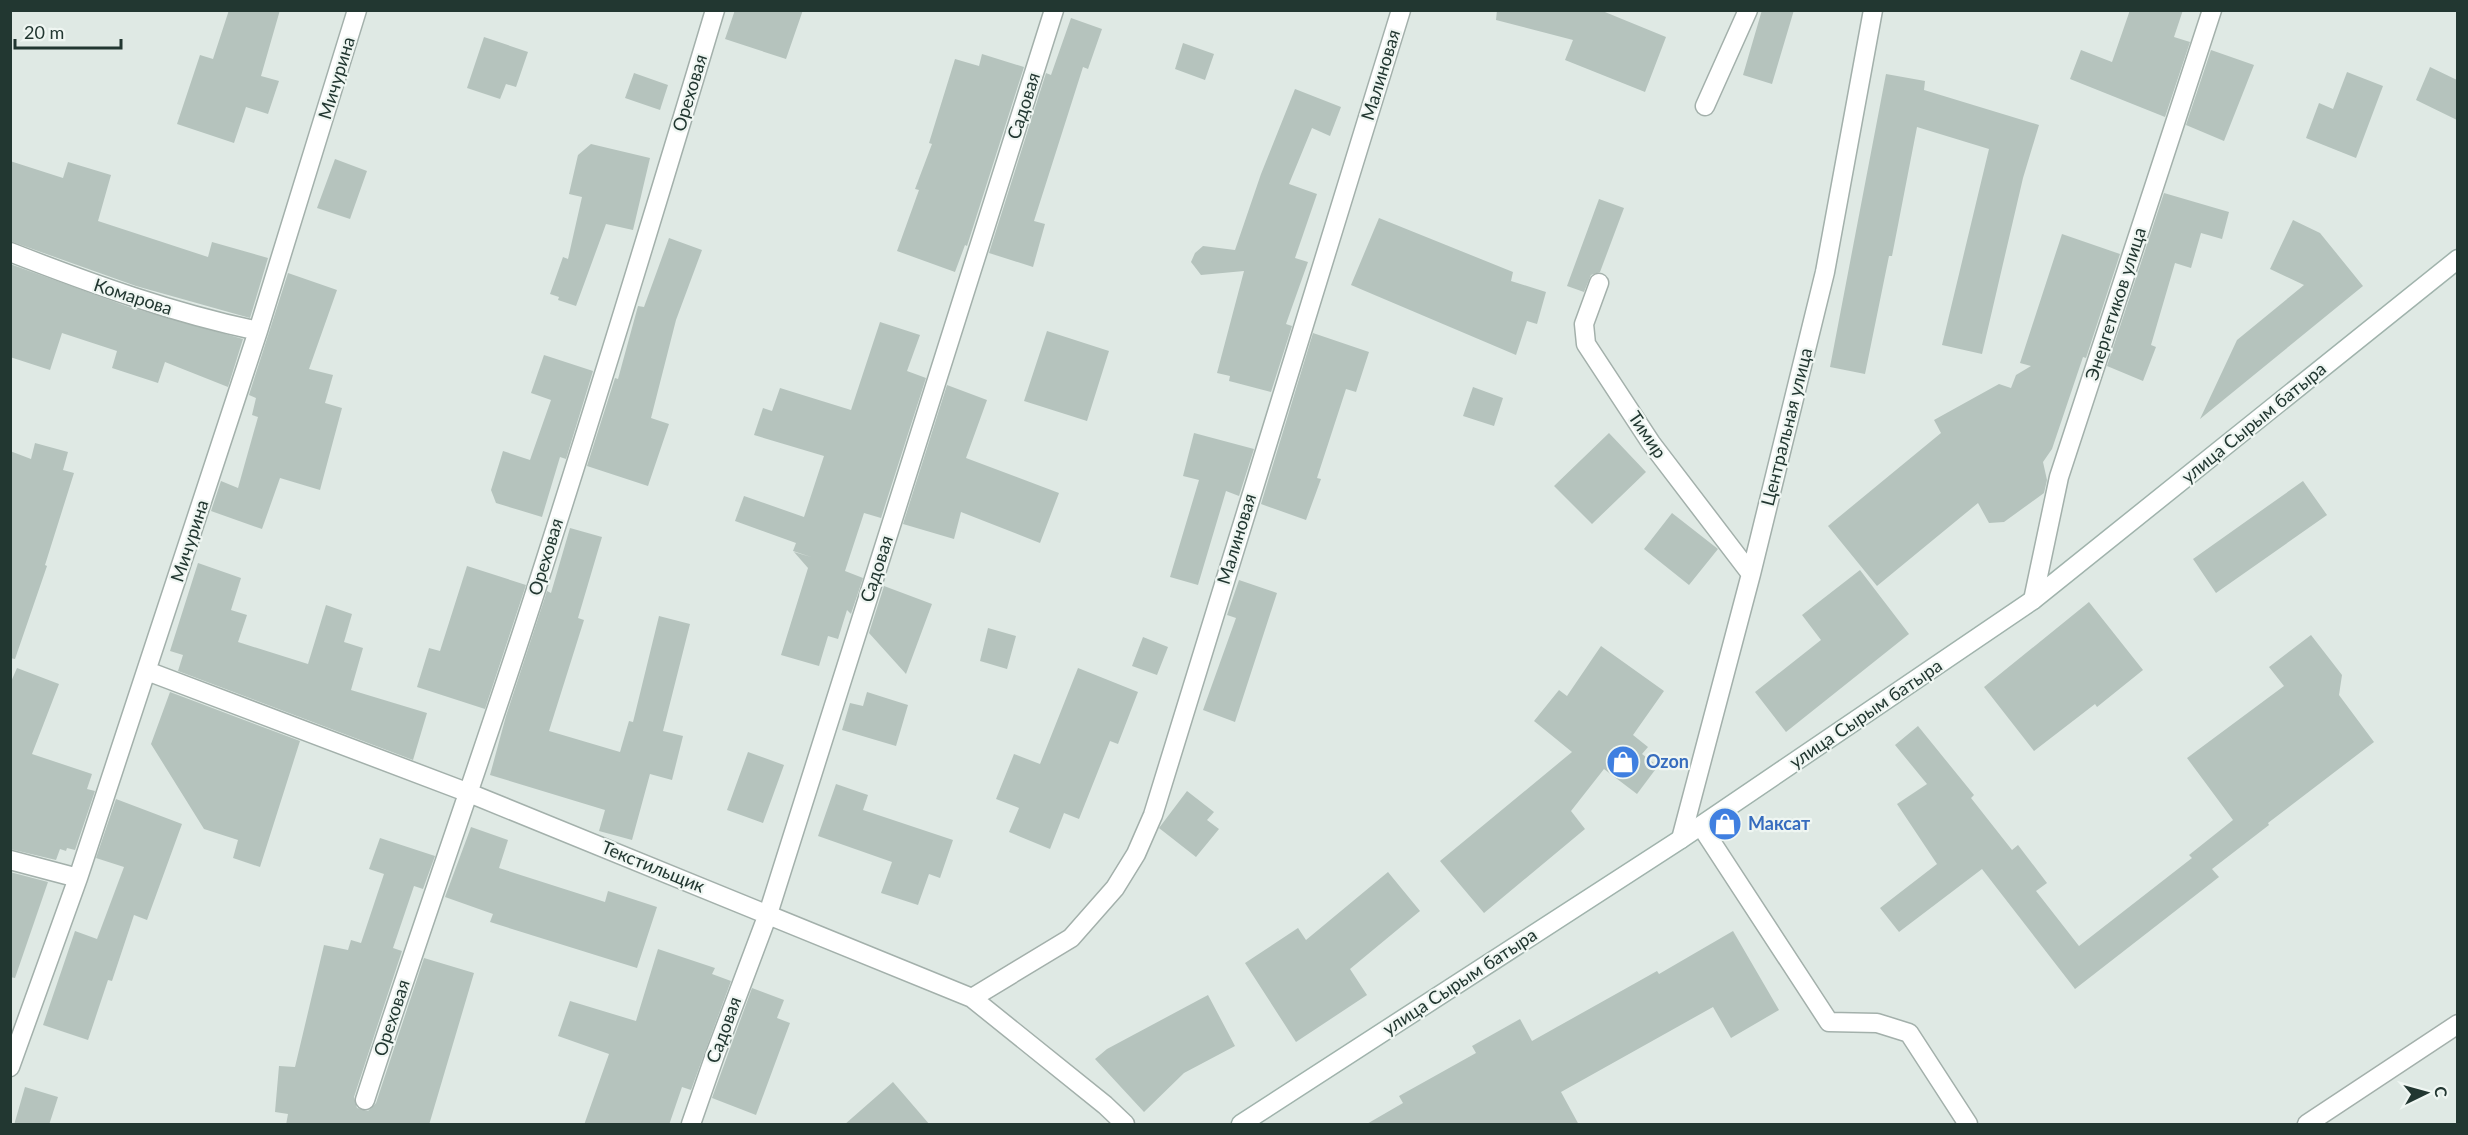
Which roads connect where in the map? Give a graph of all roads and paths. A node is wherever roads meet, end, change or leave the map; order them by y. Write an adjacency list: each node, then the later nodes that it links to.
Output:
1 (357, 10): 12 (street, Мичурина)
2 (715, 10): 16 (street, Ореховая)
3 (1054, 10): 21 (street, Садовая)
4 (1401, 10): 22 (street, Малиновая)
5 (1748, 10): 8 (street)
6 (1873, 10): 13 (street, Центральная улица)
7 (2212, 10): 14 (street, Энергетиков улица)
8 (1705, 106)
9 (10, 252): 12 (street, Комарова)
10 (2457, 259): 14 (street, улица Сырым батыра)
11 (1599, 284): 13 (street, Тимир)
12 (258, 331): 15 (street, Мичурина)
13 (1750, 574): 18 (street, Центральная улица)
14 (2033, 600): 17 (street, улица Сырым батыра)
15 (147, 672): 16 (street, Текстильщик); 20 (street, Мичурина)
16 (469, 793): 21 (street, Текстильщик); 25 (street, Ореховая)
17 (1701, 826): 18 (street, улица Сырым батыра); 29 (street)
18 (1681, 839): 28 (street, улица Сырым батыра)
19 (10, 860): 20 (street)
20 (78, 878): 24 (street, Мичурина)
21 (768, 914): 22 (street, Текстильщик); 26 (street, Садовая)
22 (972, 998): 27 (street, Текстильщик)
23 (2457, 1024): 30 (street)
24 (10, 1067)
25 (365, 1100)
26 (691, 1125)
27 (1125, 1125)
28 (1241, 1125)
29 (1968, 1125)
30 (2307, 1125)

